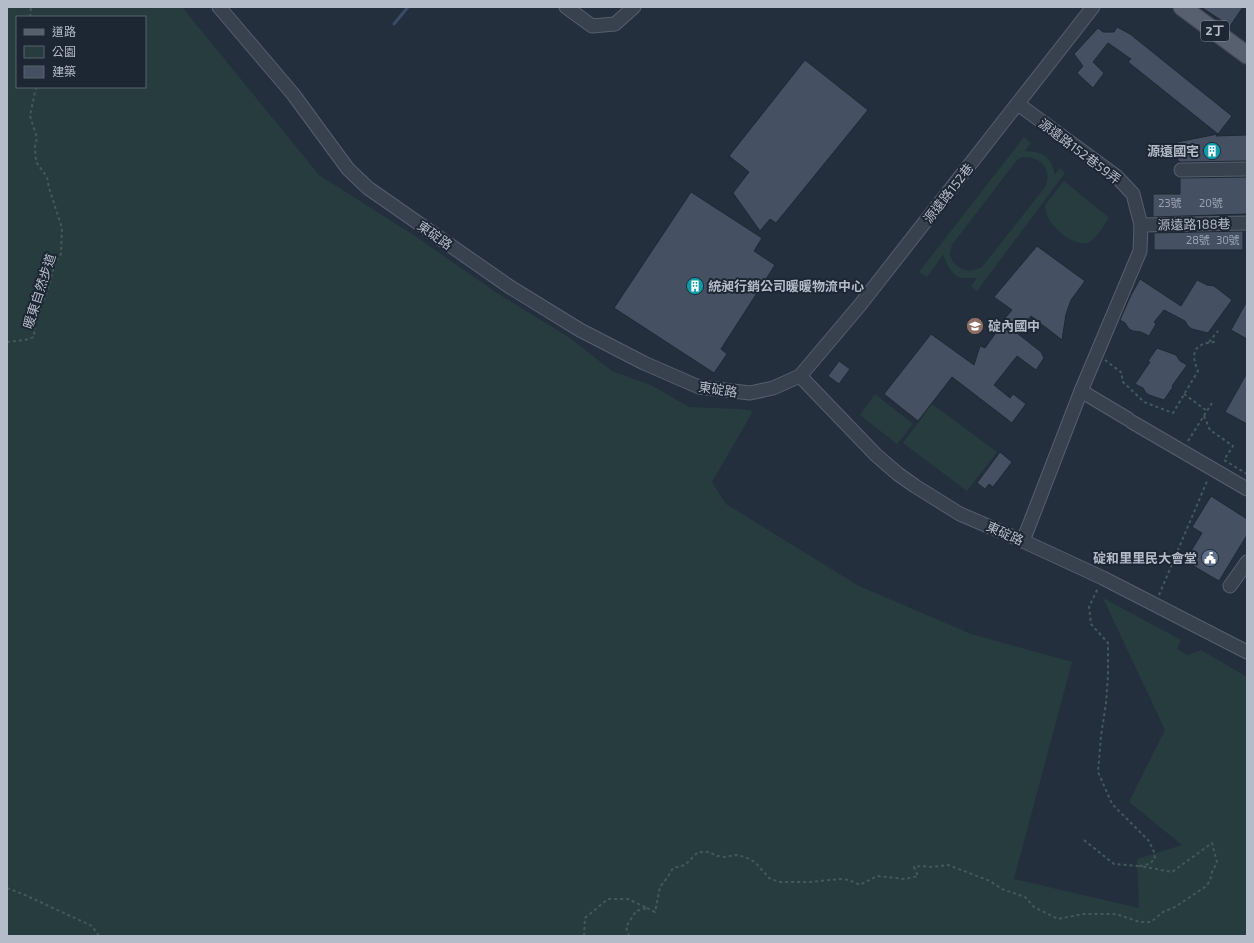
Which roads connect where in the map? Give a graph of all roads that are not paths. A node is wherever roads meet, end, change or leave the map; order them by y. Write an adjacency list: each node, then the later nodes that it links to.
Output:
1 (219, 7): 12 (street, 東碇路)
2 (566, 7): 3 (street)
3 (634, 7)
4 (1093, 7): 7 (street, 源遠路152巷)
5 (1188, 9): 6 (main road, 2丁)
6 (1247, 55)
7 (1018, 104): 11 (street, 源遠路152巷59弄); 12 (street, 源遠路152巷)
8 (1247, 169): 9 (street)
9 (1181, 170)
10 (1247, 224): 11 (street, 源遠路188巷)
11 (1141, 225): 13 (street, 源遠路152巷59弄)
12 (800, 376): 15 (street, 東碇路)
13 (1081, 391): 14 (street); 15 (street, 源遠路152巷59弄)
14 (1247, 489)
15 (1023, 541): 18 (street, 東碇路)
16 (1247, 562): 17 (street)
17 (1230, 586)
18 (1247, 652)

